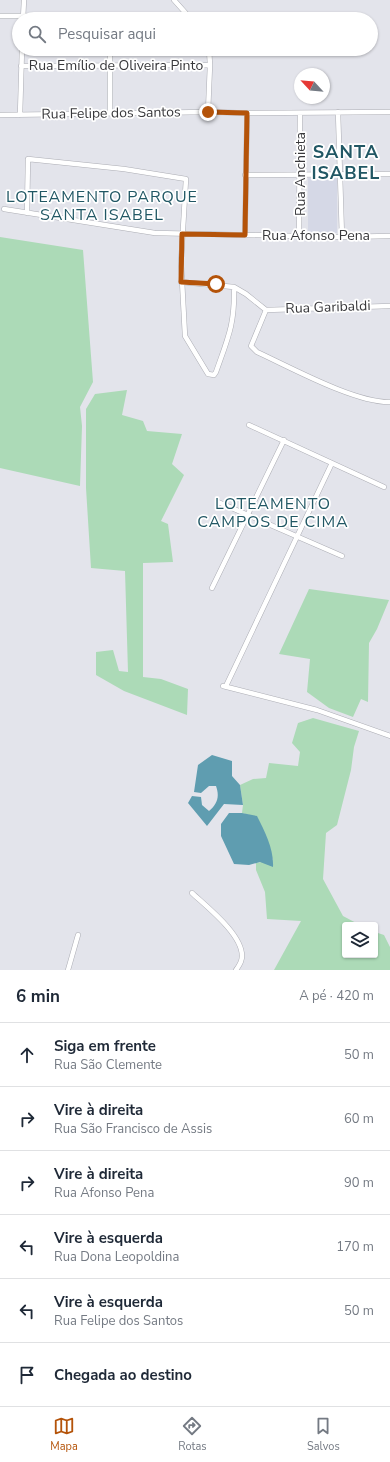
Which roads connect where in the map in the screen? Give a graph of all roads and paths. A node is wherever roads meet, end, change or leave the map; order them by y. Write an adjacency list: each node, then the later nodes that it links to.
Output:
1 (24, 0): 3 (street)
2 (174, 0): 4 (street)
3 (24, 12)
4 (185, 12)
5 (0, 16): 6 (street)
6 (12, 16)
7 (22, 56): 12 (street)
8 (110, 56): 10 (street)
9 (209, 56): 11 (street)
10 (110, 64): 11 (street, Rua Emílio de Oliveira Pinto); 12 (street, Rua Emílio de Oliveira Pinto); 16 (street)
11 (210, 65): 13 (street)
12 (21, 66): 20 (street)
13 (208, 112): 16 (street, Rua Felipe dos Santos); 17 (street, Rua Felipe dos Santos)
14 (338, 112): 15 (street, Rua Felipe dos Santos); 18 (street, Rua Felipe dos Santos); 21 (street)
15 (390, 112)
16 (110, 113): 20 (street, Rua Felipe dos Santos)
17 (247, 113): 18 (street, Rua Felipe dos Santos); 23 (street)
18 (300, 113): 24 (street, Rua Anchieta)
19 (0, 115): 20 (street, Rua Felipe dos Santos)
20 (20, 115)
21 (340, 174): 22 (street); 24 (street); 30 (street)
22 (390, 174)
23 (245, 175): 24 (street); 28 (street)
24 (299, 175): 29 (street, Rua Anchieta)
25 (4, 209): 26 (street, Rua Afonso Pena)
26 (27, 213): 27 (street, Rua Afonso Pena); 27 (street)
27 (182, 234): 28 (street, Rua Afonso Pena); 32 (street)
28 (245, 235): 29 (street, Rua Afonso Pena)
29 (299, 235): 30 (street, Rua Afonso Pena)
30 (342, 236): 31 (street, Rua Afonso Pena)
31 (390, 236)
32 (181, 282): 33 (street); 33 (street)
33 (234, 287): 35 (street)
34 (390, 306): 35 (street, Rua Garibaldi)
35 (266, 310): 36 (street)
36 (390, 402)
37 (249, 425): 38 (street)
38 (284, 440): 39 (street); 42 (street)
39 (332, 463): 40 (street); 43 (street)
40 (384, 487)
41 (218, 502): 42 (street)
42 (248, 516): 43 (street); 45 (street)
43 (296, 536): 44 (street); 46 (street)
44 (342, 556)
45 (212, 588)
46 (390, 736)
47 (192, 893): 50 (street)
48 (78, 934): 49 (street)
49 (68, 970)
50 (236, 970)

